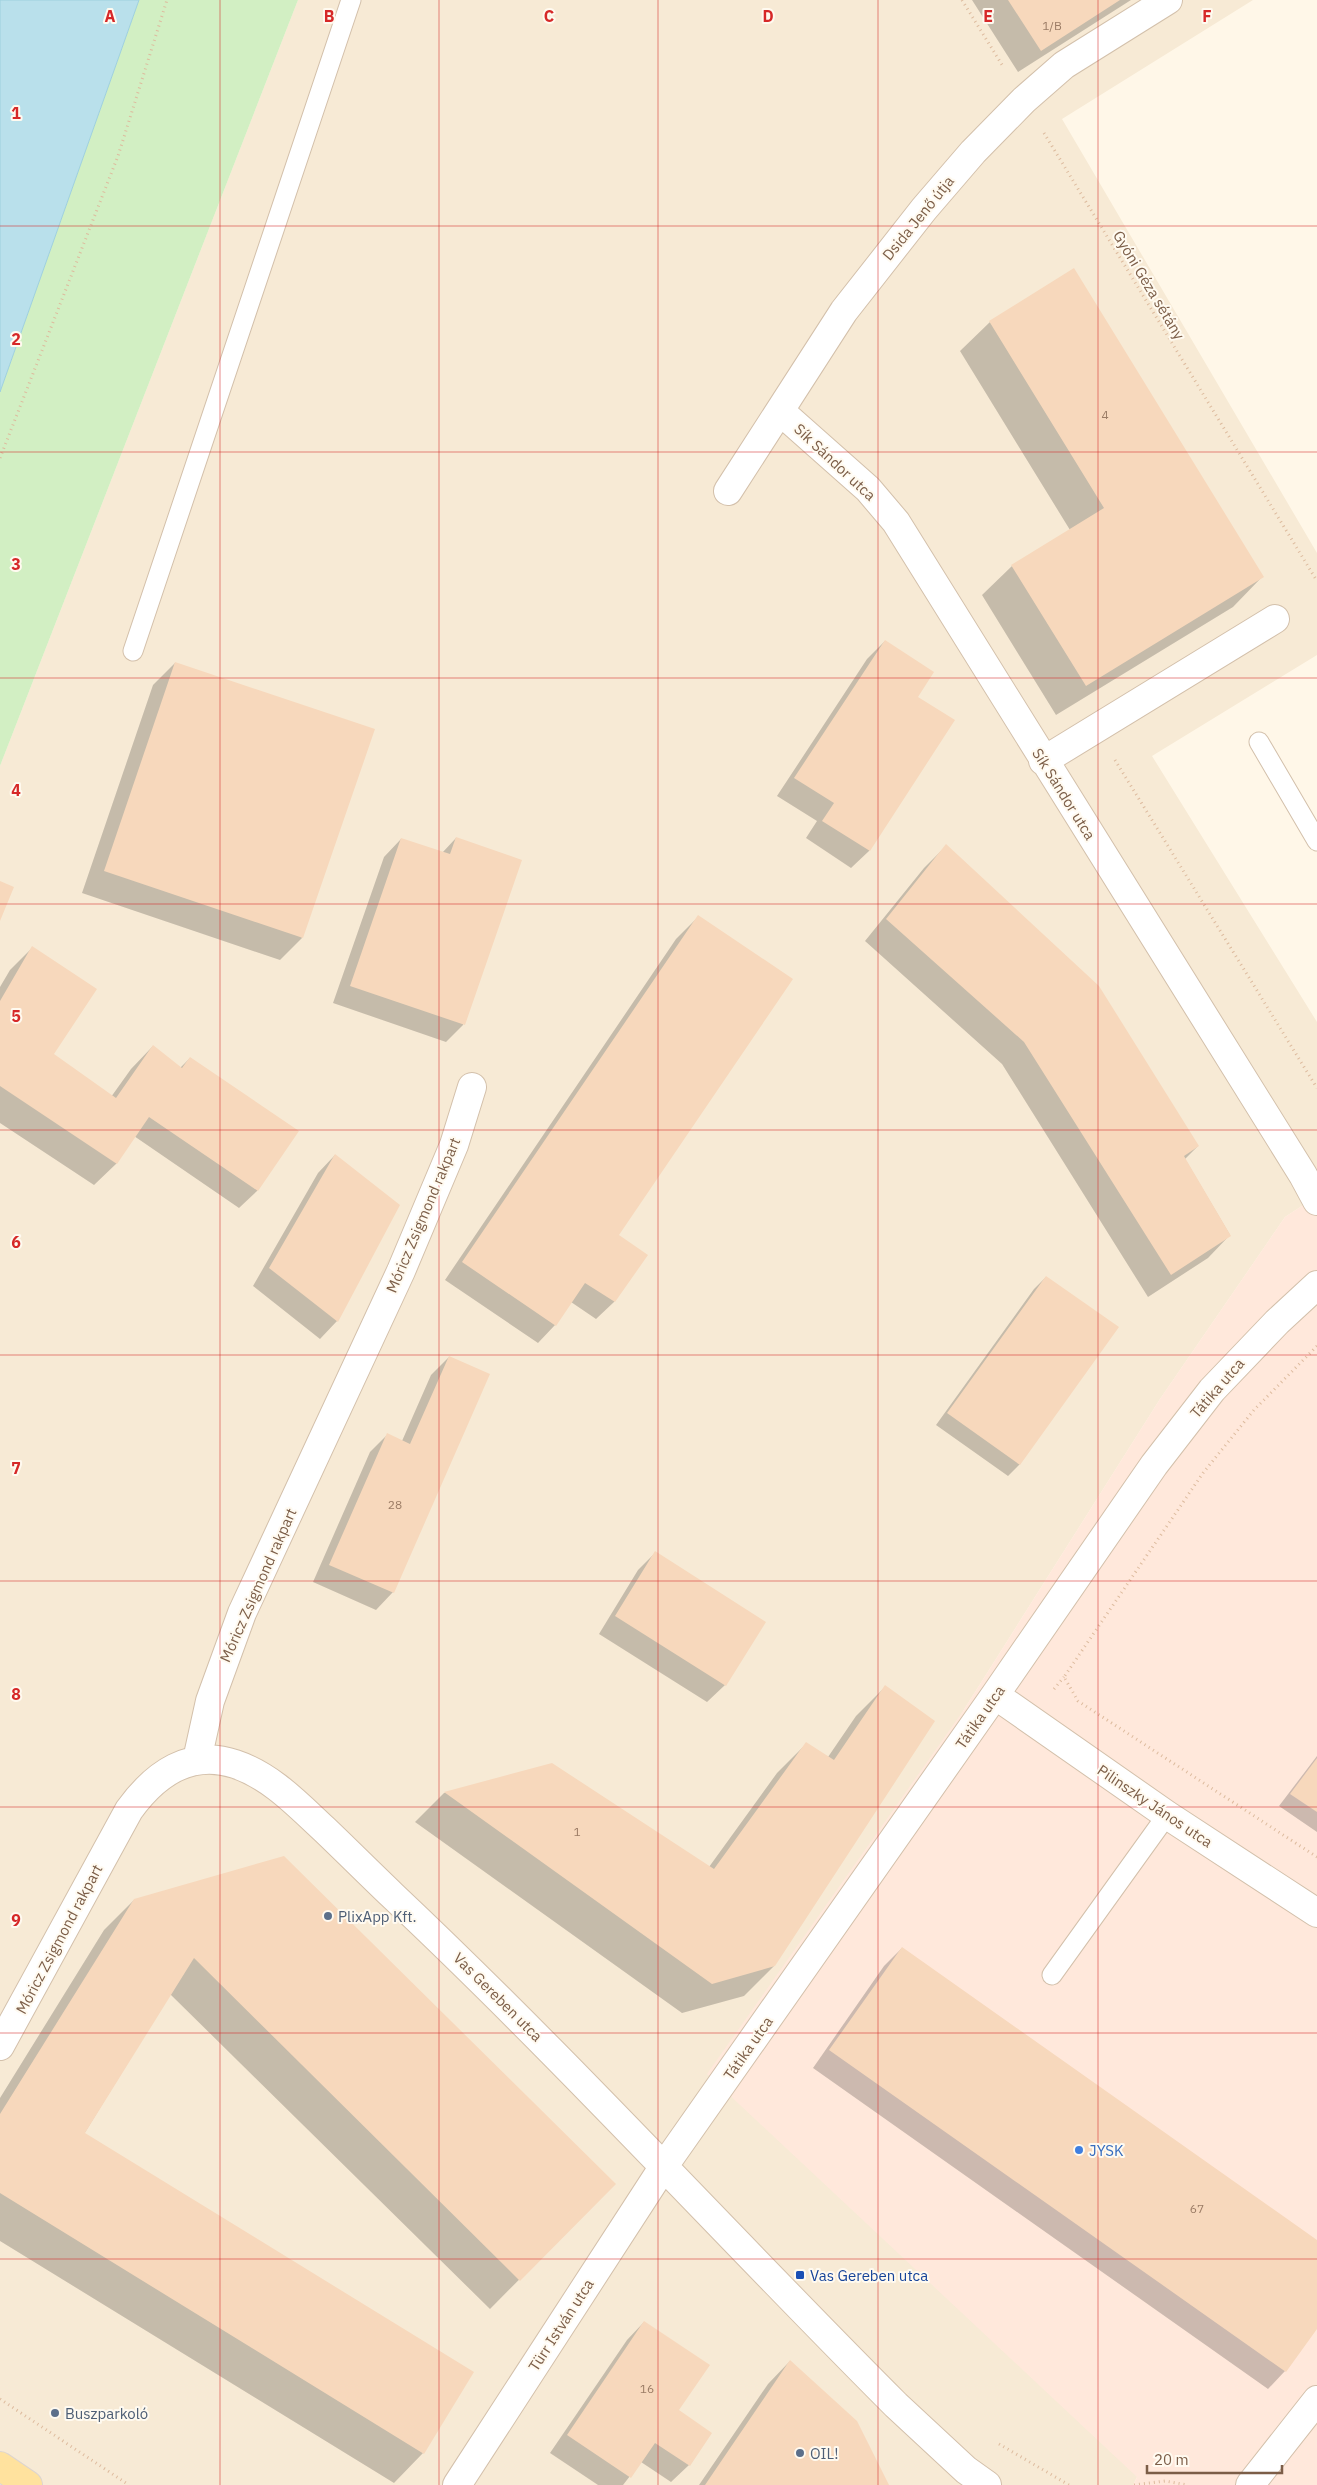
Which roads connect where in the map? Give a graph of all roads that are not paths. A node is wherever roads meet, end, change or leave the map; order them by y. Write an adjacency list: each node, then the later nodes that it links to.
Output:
1 (351, 0): 6 (lane)
2 (1168, 0): 3 (street, Dsida Jenő útja)
3 (780, 411): 4 (street, Dsida Jenő útja); 8 (street, Sík Sándor utca)
4 (728, 491)
5 (1275, 619): 8 (street)
6 (133, 651)
7 (1259, 742): 9 (lane)
8 (1043, 761): 11 (street, Sík Sándor utca)
9 (1317, 841)
10 (472, 1087): 14 (street, Móricz Zsigmond rakpart)
11 (1317, 1201)
12 (1317, 1285): 13 (street, Tátika utca)
13 (995, 1695): 15 (street, Pilinszky János utca); 19 (street, Tátika utca)
14 (196, 1760): 18 (street, Móricz Zsigmond rakpart); 19 (street, Vas Gereben utca)
15 (1167, 1815): 16 (street, Pilinszky János utca); 17 (lane)
16 (1317, 1913)
17 (1052, 1975)
18 (0, 2046)
19 (664, 2166): 23 (street, Türr István utca); 24 (street, Vas Gereben utca)
20 (1317, 2400): 25 (street)
21 (0, 2466): 22 (main road)
22 (28, 2485)
23 (456, 2485)
24 (987, 2485)
25 (1250, 2485)

